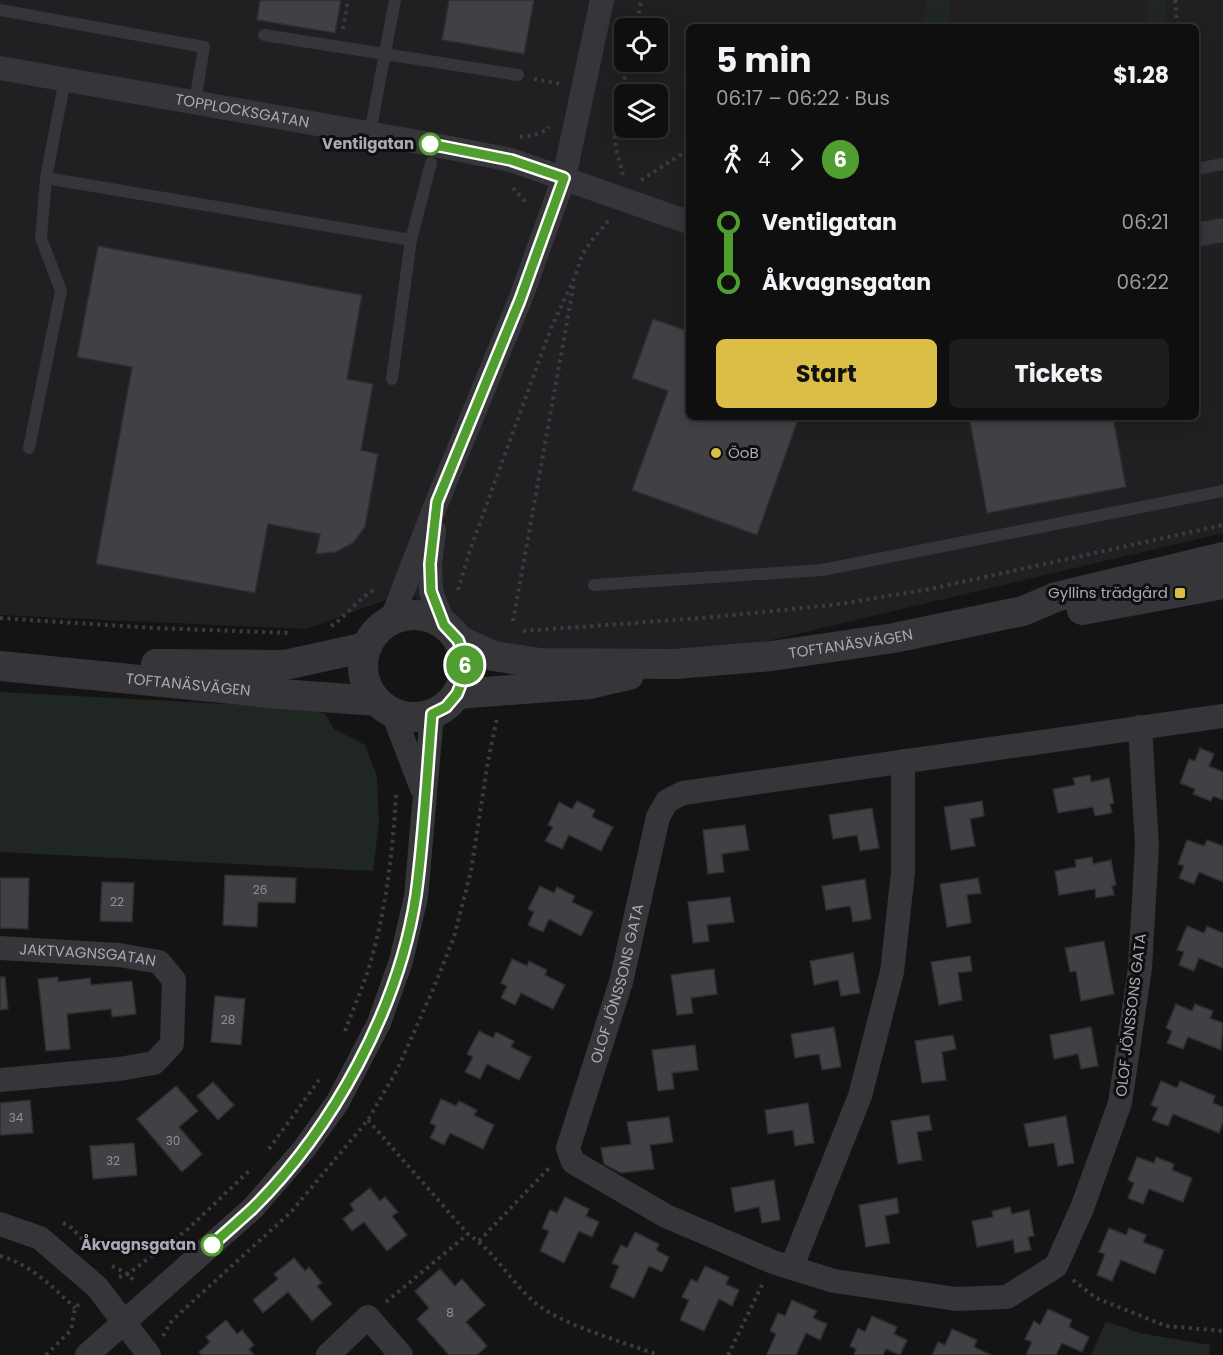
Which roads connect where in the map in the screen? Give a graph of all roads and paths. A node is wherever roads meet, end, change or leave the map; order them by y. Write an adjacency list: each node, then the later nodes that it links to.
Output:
1 (348, 0): 10 (path)
2 (395, 0): 11 (lane)
3 (602, 0): 25 (street)
4 (641, 0): 7 (path)
5 (1175, 0): 8 (path)
6 (0, 9): 16 (lane)
7 (638, 18)
8 (1177, 24)
9 (264, 35): 10 (lane)
10 (340, 47): 11 (lane)
11 (385, 54): 13 (lane); 18 (lane)
12 (0, 68): 14 (street, TOPPLOCKSGATAN)
13 (518, 75): 15 (path)
14 (65, 79): 16 (street, TOPPLOCKSGATAN); 24 (lane)
15 (564, 91)
16 (195, 102): 18 (street, TOPPLOCKSGATAN)
17 (551, 122): 20 (path)
18 (370, 133): 20 (street, TOPPLOCKSGATAN)
19 (686, 152): 26 (path)
20 (511, 160): 25 (street, TOPPLOCKSGATAN); 27 (path)
21 (431, 163): 31 (lane)
22 (1223, 164): 23 (lane)
23 (1199, 168)
24 (46, 178): 31 (lane); 33 (lane)
25 (564, 178): 28 (street, TOPPLOCKSGATAN); 35 (street)
26 (634, 184)
27 (528, 215)
28 (686, 221)
29 (1223, 230): 30 (street)
30 (1199, 234)
31 (411, 240): 32 (lane)
32 (392, 379)
33 (29, 448)
34 (1223, 491): 39 (lane)
35 (437, 502): 43 (street); 46 (street)
36 (1223, 525): 45 (path)
37 (1223, 557): 41 (street, TOFTANÄSVÄGEN)
38 (1223, 584): 41 (street, TOFTANÄSVÄGEN)
39 (594, 585)
40 (460, 598): 44 (path)
41 (1023, 611): 50 (street, TOFTANÄSVÄGEN)
42 (0, 618): 47 (path)
43 (391, 621): 46 (street, TOFTANÄSVÄGEN); 48 (street)
44 (513, 621)
45 (519, 631)
46 (451, 632): 50 (street, TOFTANÄSVÄGEN); 51 (street)
47 (298, 633)
48 (367, 647): 49 (street, TOFTANÄSVÄGEN); 52 (street)
49 (0, 664): 52 (street, TOFTANÄSVÄGEN)
50 (675, 664): 51 (street, TOFTANÄSVÄGEN)
51 (457, 694): 53 (street)
52 (385, 707): 53 (street, TOFTANÄSVÄGEN); 58 (street)
53 (432, 714): 58 (street)
54 (1223, 716): 55 (street, OLOF JÖNSSONS GATA)
55 (1140, 727): 56 (street, OLOF JÖNSSONS GATA); 72 (street, OLOF JÖNSSONS GATA)
56 (903, 761): 64 (street, OLOF JÖNSSONS GATA); 71 (street)
57 (397, 784): 60 (path)
58 (425, 796): 76 (street)
59 (0, 948): 62 (street, JAKTVAGNSGATAN)
60 (343, 1038)
61 (320, 1078): 65 (path)
62 (0, 1080)
63 (368, 1120): 68 (path)
64 (568, 1148): 69 (path); 71 (street)
65 (266, 1152)
66 (260, 1161): 73 (path)
67 (0, 1224): 73 (street)
68 (468, 1234): 69 (path); 75 (path)
69 (479, 1241): 83 (path)
70 (0, 1256): 74 (path)
71 (783, 1264): 72 (street); 84 (path)
72 (1056, 1266): 77 (path)
73 (97, 1287): 74 (path); 76 (street)
74 (75, 1308): 78 (path)
75 (368, 1317): 81 (street); 82 (street)
76 (124, 1322): 79 (street); 80 (street)
77 (1223, 1331)
78 (46, 1355)
79 (87, 1355)
80 (149, 1355)
81 (328, 1355)
82 (401, 1355)
83 (658, 1355)
84 (728, 1355)

